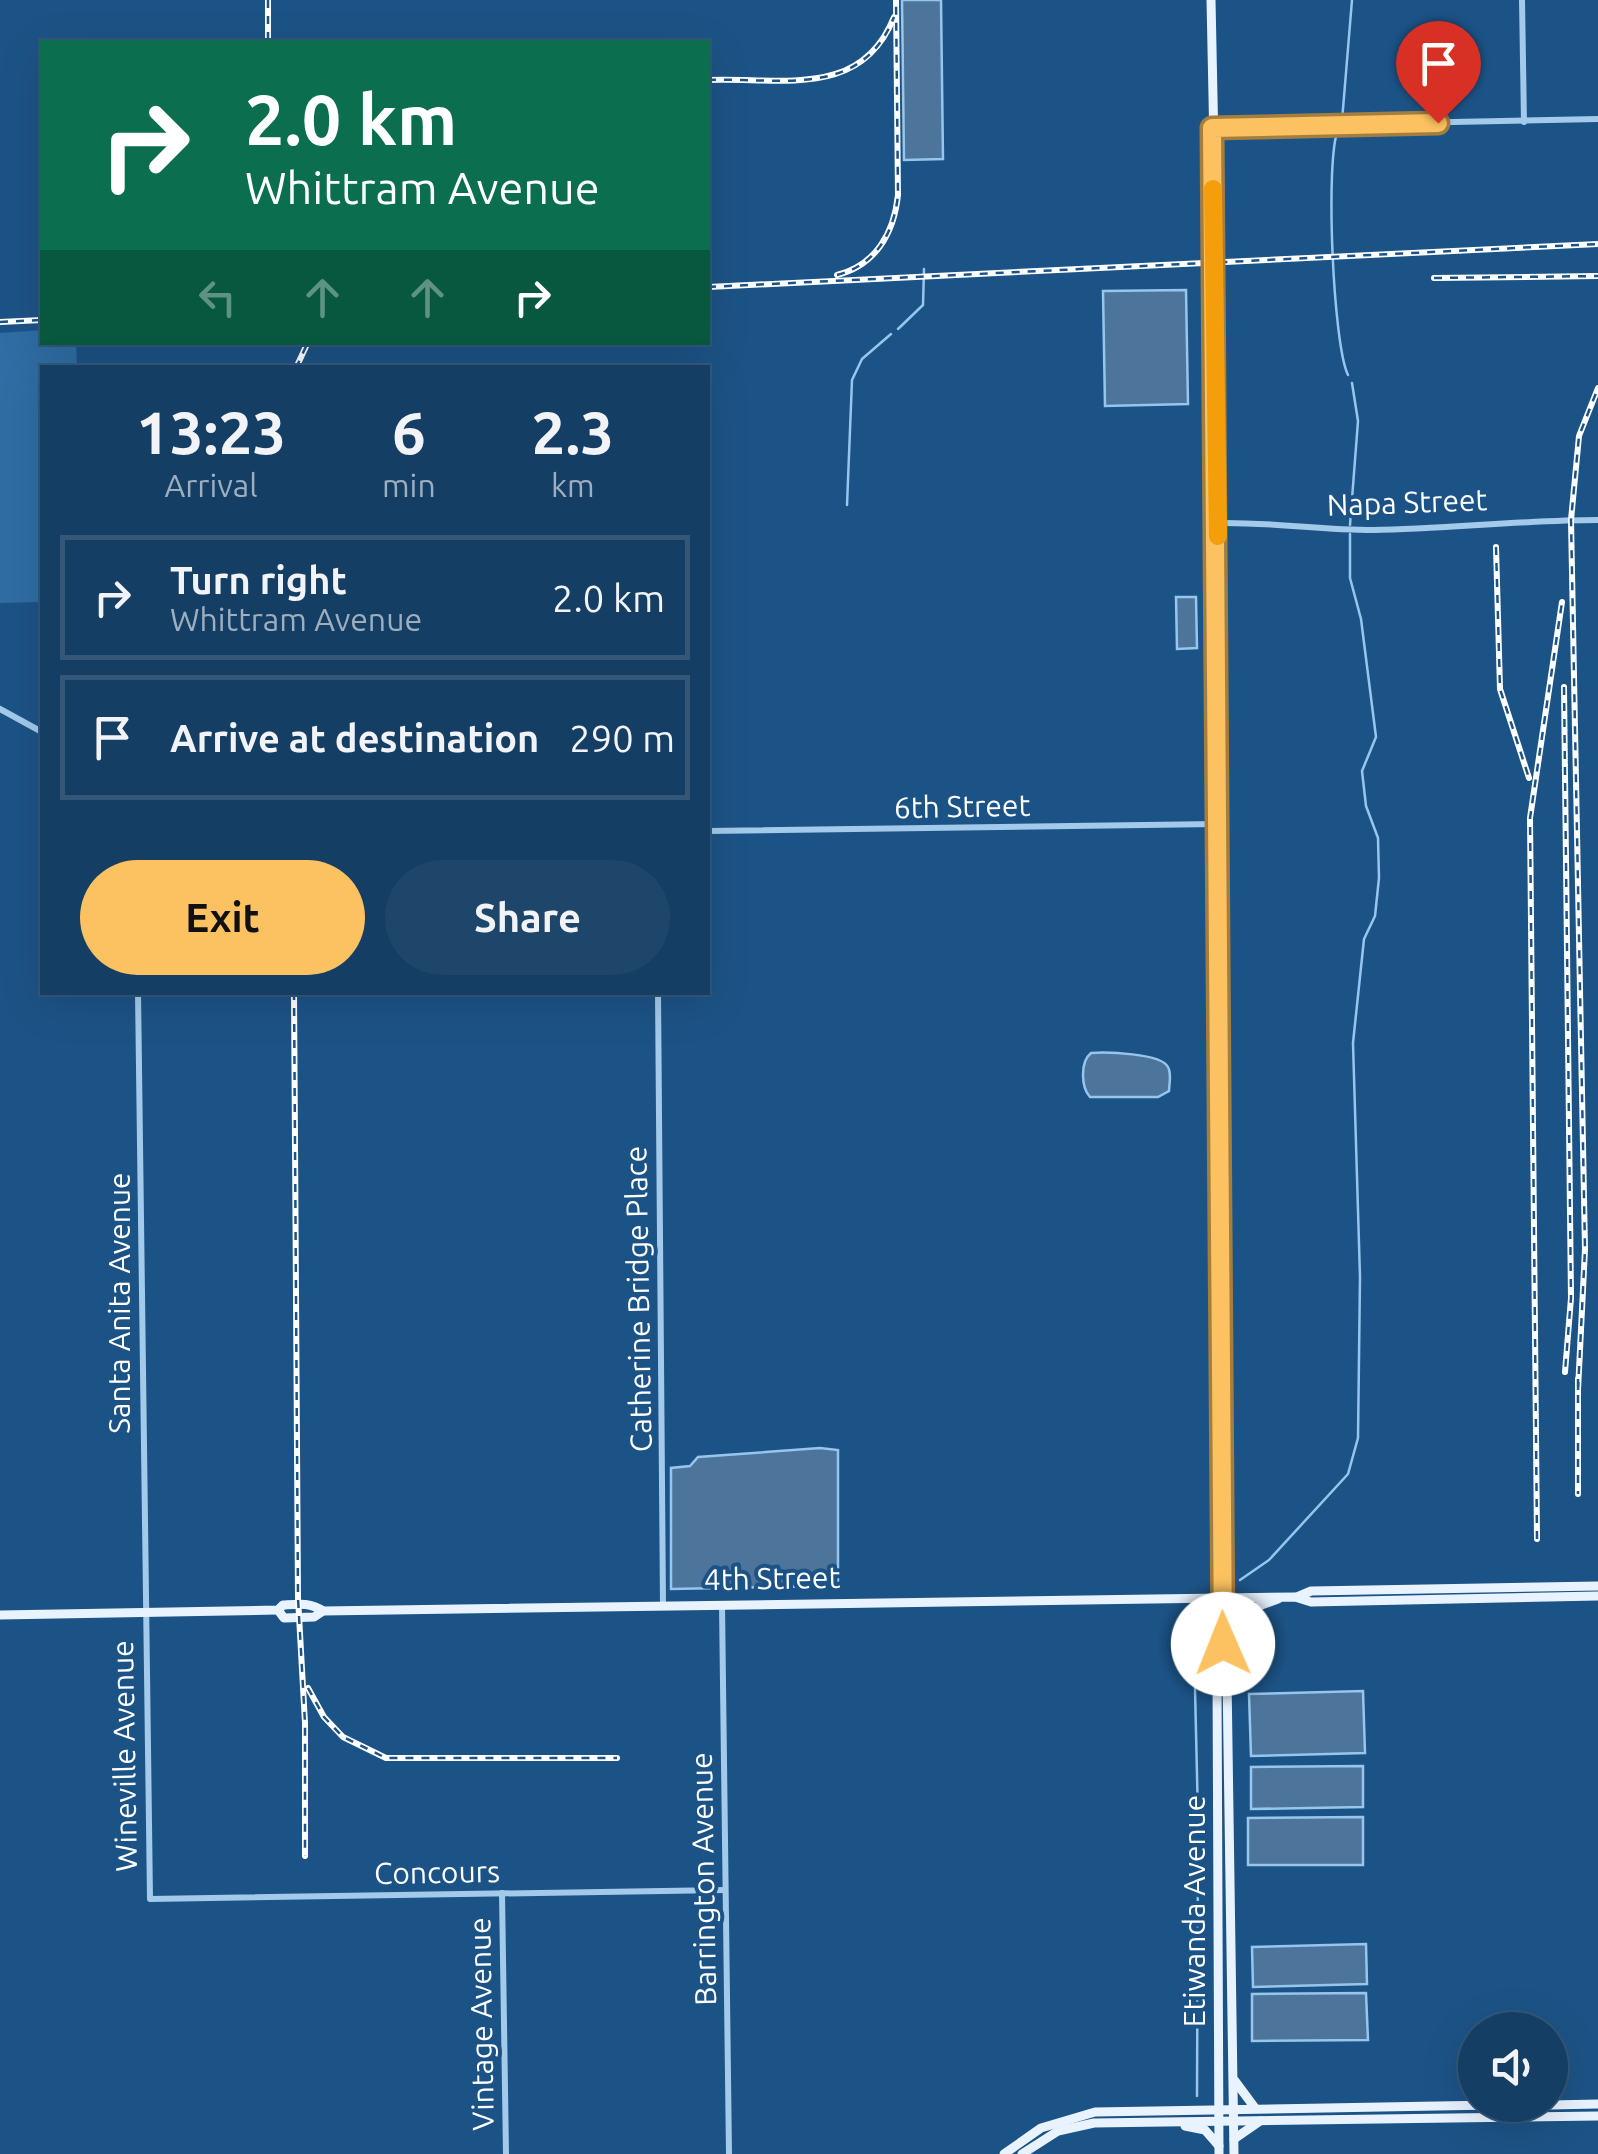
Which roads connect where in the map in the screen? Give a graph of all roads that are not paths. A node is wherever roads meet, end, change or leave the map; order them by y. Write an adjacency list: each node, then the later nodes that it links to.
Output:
1 (1211, 0): 5 (main road, Etiwanda Avenue)
2 (1522, 0): 4 (street)
3 (1598, 119): 4 (street)
4 (1524, 122): 5 (street)
5 (1212, 128): 7 (main road, Etiwanda Avenue)
6 (1598, 520): 7 (street, Napa Street)
7 (1218, 522): 10 (main road, Etiwanda Avenue)
8 (0, 709): 9 (street)
9 (40, 731)
10 (1217, 824): 11 (street, 6th Street); 18 (main road, Etiwanda Avenue)
11 (710, 832)
12 (138, 995): 21 (street, Santa Anita Avenue)
13 (658, 995): 20 (street, Catherine Bridge Place)
14 (1598, 1586): 17 (main road)
15 (1598, 1596): 17 (main road)
16 (1282, 1597): 17 (main road, 4th Street); 18 (main road, 4th Street); 23 (main road)
17 (1295, 1597)
18 (1222, 1598): 19 (main road, 4th Street); 23 (main road, Etiwanda Avenue)
19 (722, 1604): 20 (main road, 4th Street); 25 (street, Barrington Avenue)
20 (663, 1605): 21 (main road, 4th Street)
21 (144, 1612): 22 (main road, 4th Street); 27 (street, Wineville Avenue)
22 (1, 1615)
23 (1223, 1644): 24 (main road, Etiwanda Avenue)
24 (1223, 1670): 28 (main road, Etiwanda Avenue); 34 (main road, Etiwanda Avenue)
25 (725, 1890): 26 (street, Concours); 43 (street, Barrington Avenue)
26 (502, 1893): 27 (street, Concours); 42 (street, Vintage Avenue)
27 (150, 1900)
28 (1234, 2078): 32 (main road); 35 (main road, Etiwanda Avenue)
29 (1568, 2104): 30 (main road)
30 (1598, 2104)
31 (1458, 2105): 32 (main road)
32 (1255, 2108): 35 (main road)
33 (1148, 2110): 34 (main road); 38 (main road); 44 (main road)
34 (1220, 2115): 35 (main road); 39 (main road); 41 (main road, Etiwanda Avenue)
35 (1234, 2115): 37 (main road); 40 (main road, Etiwanda Avenue)
36 (1598, 2116): 37 (main road)
37 (1262, 2120): 40 (main road)
38 (1108, 2122): 39 (main road); 45 (main road)
39 (1166, 2122): 41 (main road)
40 (1234, 2139): 46 (main road, Etiwanda Avenue)
41 (1219, 2150)
42 (506, 2154)
43 (729, 2154)
44 (1004, 2154)
45 (1022, 2154)
46 (1234, 2154)

